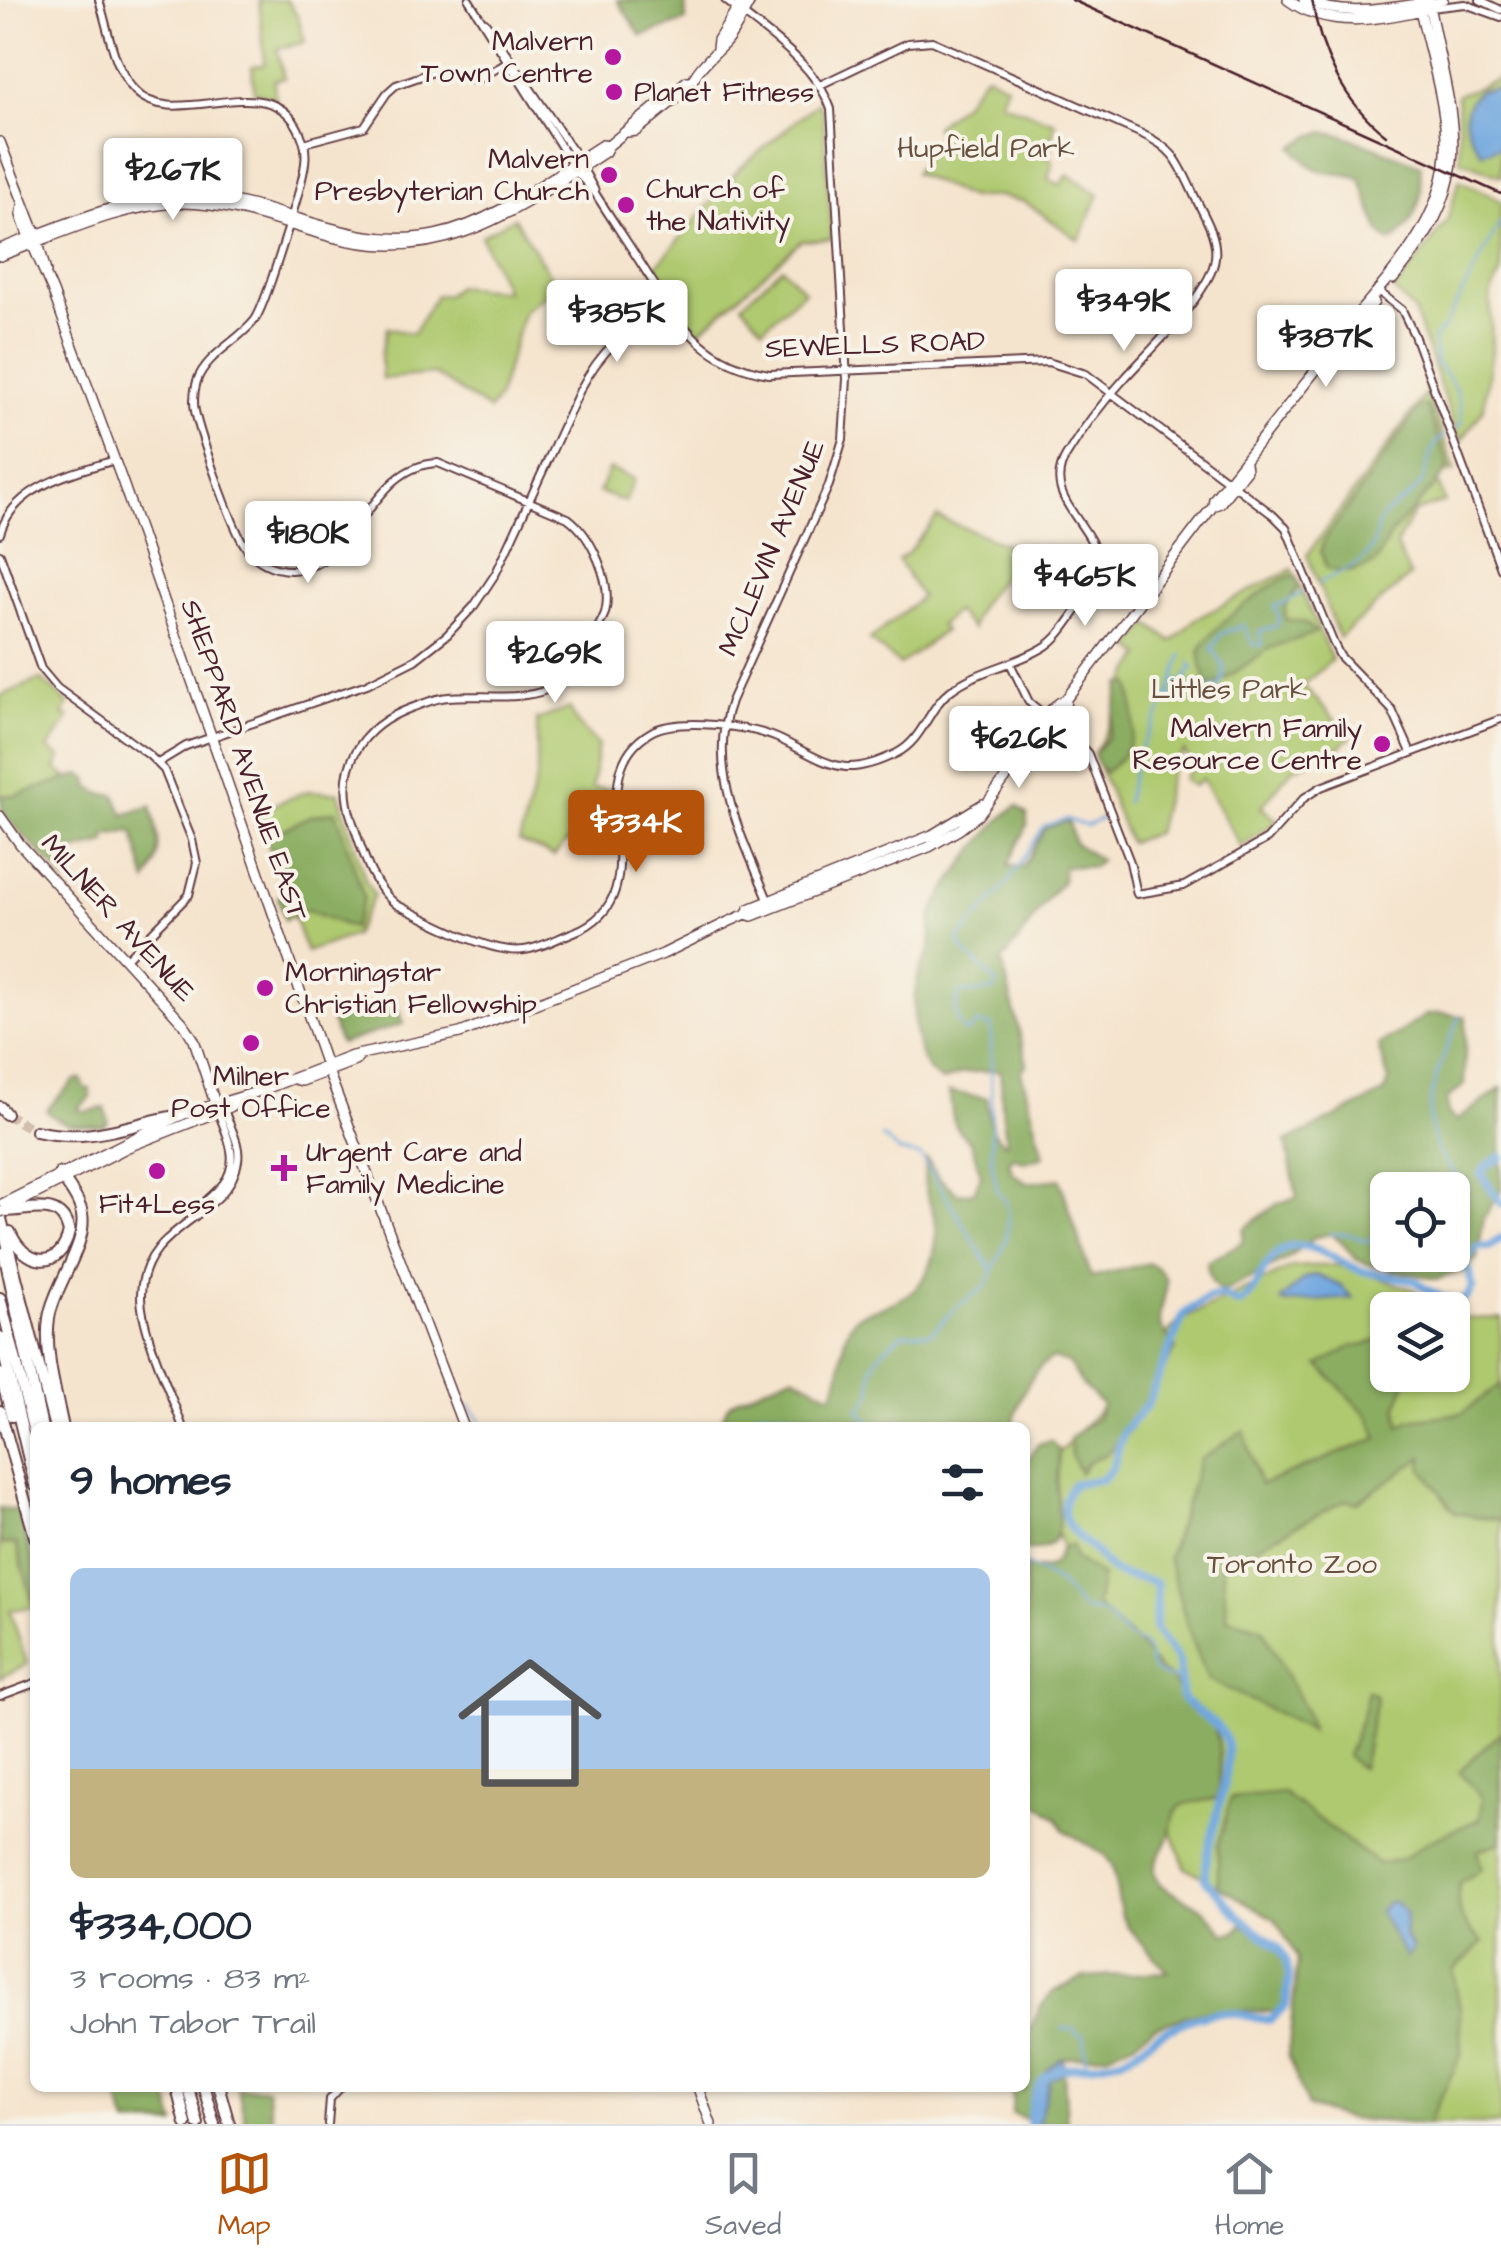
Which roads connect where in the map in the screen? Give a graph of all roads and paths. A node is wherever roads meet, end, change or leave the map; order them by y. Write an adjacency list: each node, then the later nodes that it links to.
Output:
1 (100, 0): 15 (street)
2 (470, 0): 12 (street, SEWELLS ROAD)
3 (725, 0): 10 (street, MCLEVIN AVENUE)
4 (747, 0): 10 (main road)
5 (1288, 0): 9 (main road)
6 (1304, 0): 9 (main road)
7 (1444, 0): 9 (street)
8 (1480, 0): 11 (street)
9 (1424, 4): 11 (street); 21 (main road)
10 (740, 12): 13 (street, MCLEVIN AVENUE); 16 (main road)
11 (1501, 14)
12 (510, 61): 15 (street); 16 (street, SEWELLS ROAD)
13 (820, 86): 23 (street, MCLEVIN AVENUE); 24 (street)
14 (0, 142): 18 (main road, SHEPPARD AVENUE EAST)
15 (304, 143): 17 (street)
16 (577, 165): 17 (main road); 22 (street, SEWELLS ROAD)
17 (289, 220): 18 (main road); 27 (street)
18 (34, 240): 19 (main road); 20 (main road); 25 (main road, SHEPPARD AVENUE EAST)
19 (0, 248)
20 (0, 256)
21 (1379, 292): 26 (main road); 30 (street)
22 (666, 303): 23 (street, SEWELLS ROAD); 27 (street)
23 (847, 372): 24 (street, SEWELLS ROAD); 34 (street, MCLEVIN AVENUE)
24 (1112, 394): 26 (street, SEWELLS ROAD); 31 (street)
25 (115, 460): 28 (street); 35 (main road, SHEPPARD AVENUE EAST)
26 (1230, 483): 32 (main road); 36 (street, SEWELLS ROAD)
27 (530, 501): 34 (street); 35 (street)
28 (0, 534)
29 (0, 554): 37 (street)
30 (1501, 569)
31 (1010, 663): 32 (street); 34 (street)
32 (1050, 718): 36 (street); 39 (main road)
33 (1501, 718): 36 (street)
34 (724, 728): 39 (street, MCLEVIN AVENUE)
35 (214, 737): 37 (street); 41 (main road, SHEPPARD AVENUE EAST)
36 (1411, 752)
37 (158, 764): 40 (street)
38 (0, 816): 40 (main road, MILNER AVENUE)
39 (770, 904): 41 (main road)
40 (127, 958): 42 (main road, MILNER AVENUE)
41 (327, 1068): 42 (main road); 57 (main road, SHEPPARD AVENUE EAST)
42 (219, 1107): 43 (main road); 45 (main road); 56 (street, MILNER AVENUE)
43 (181, 1115): 44 (highway); 45 (main road)
44 (36, 1131)
45 (62, 1177): 46 (main road); 55 (highway)
46 (4, 1209): 46 (highway); 54 (highway)
47 (0, 1236): 53 (highway)
48 (0, 1298): 52 (highway)
49 (0, 1337): 59 (highway)
50 (0, 1374): 60 (highway)
51 (0, 1411): 60 (highway)
52 (31, 1422)
53 (41, 1422)
54 (54, 1422)
55 (62, 1422)
56 (182, 1422)
57 (462, 1422)
58 (0, 1436): 60 (highway)
59 (30, 1464)
60 (30, 1500)
61 (30, 1685): 62 (street)
62 (0, 1696)
63 (178, 2092): 69 (highway)
64 (189, 2092): 70 (highway)
65 (205, 2092): 71 (highway)
66 (219, 2092): 72 (highway)
67 (336, 2092): 73 (street)
68 (699, 2092): 74 (main road)
69 (186, 2124)
70 (198, 2124)
71 (214, 2124)
72 (229, 2124)
73 (328, 2124)
74 (711, 2124)

